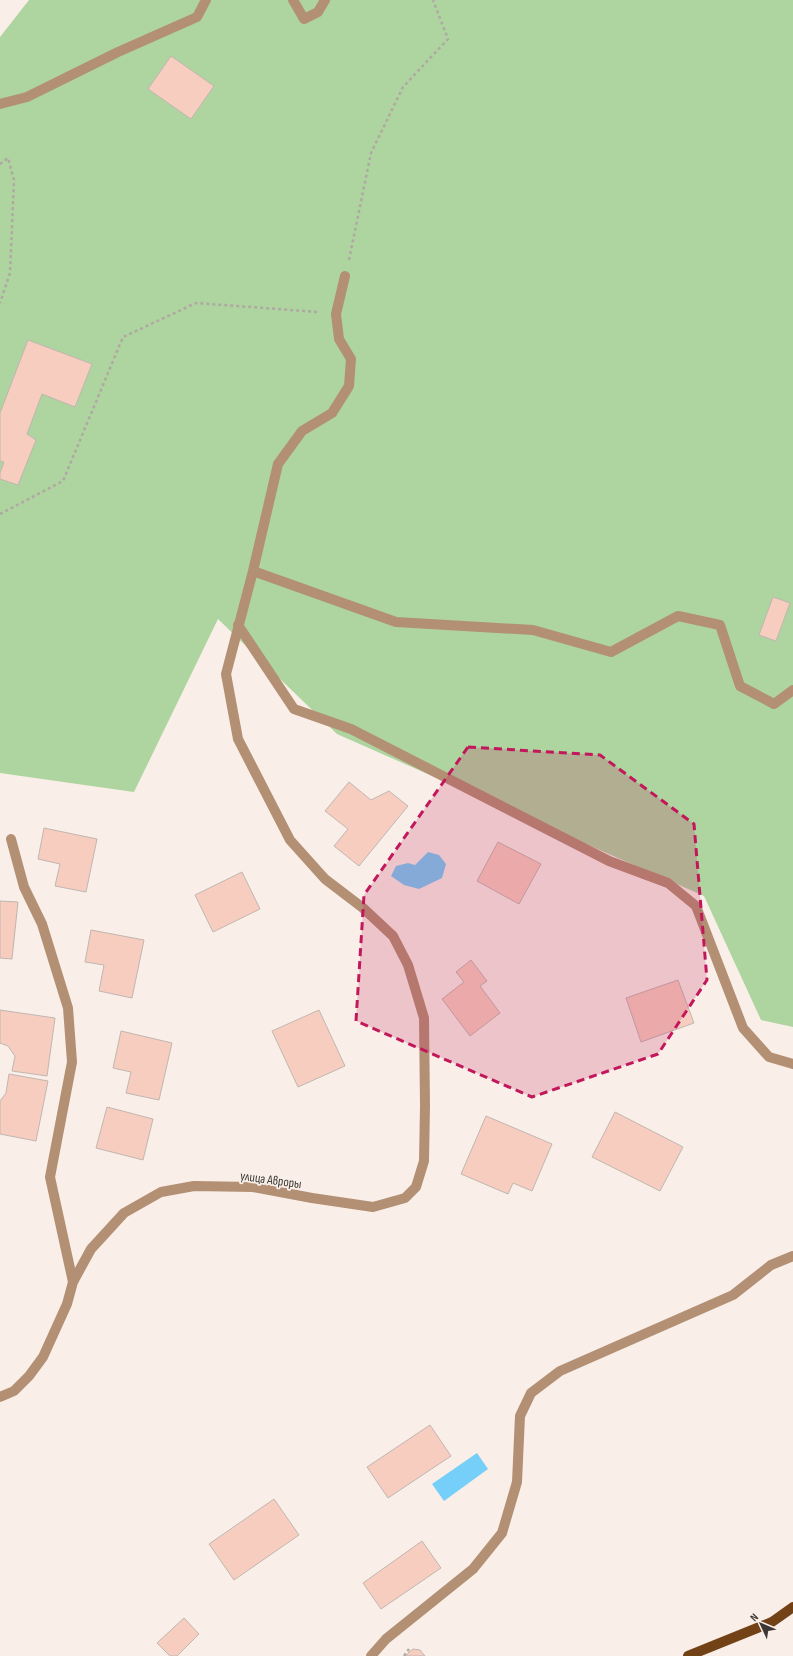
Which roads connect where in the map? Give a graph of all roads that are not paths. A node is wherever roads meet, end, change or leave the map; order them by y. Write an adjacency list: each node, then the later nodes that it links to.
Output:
1 (206, 0): 4 (street)
2 (293, 0): 3 (street)
3 (325, 0)
4 (0, 104)
5 (345, 276): 6 (street, улица Авроры)
6 (253, 571): 7 (street, улица Авроры); 8 (street)
7 (238, 625): 10 (street); 12 (street, улица Авроры)
8 (793, 690)
9 (11, 839): 12 (street)
10 (793, 1064)
11 (793, 1256): 15 (street)
12 (73, 1282): 13 (street, улица Авроры)
13 (0, 1397)
14 (793, 1607): 16 (main road)
15 (371, 1656)
16 (688, 1656)

